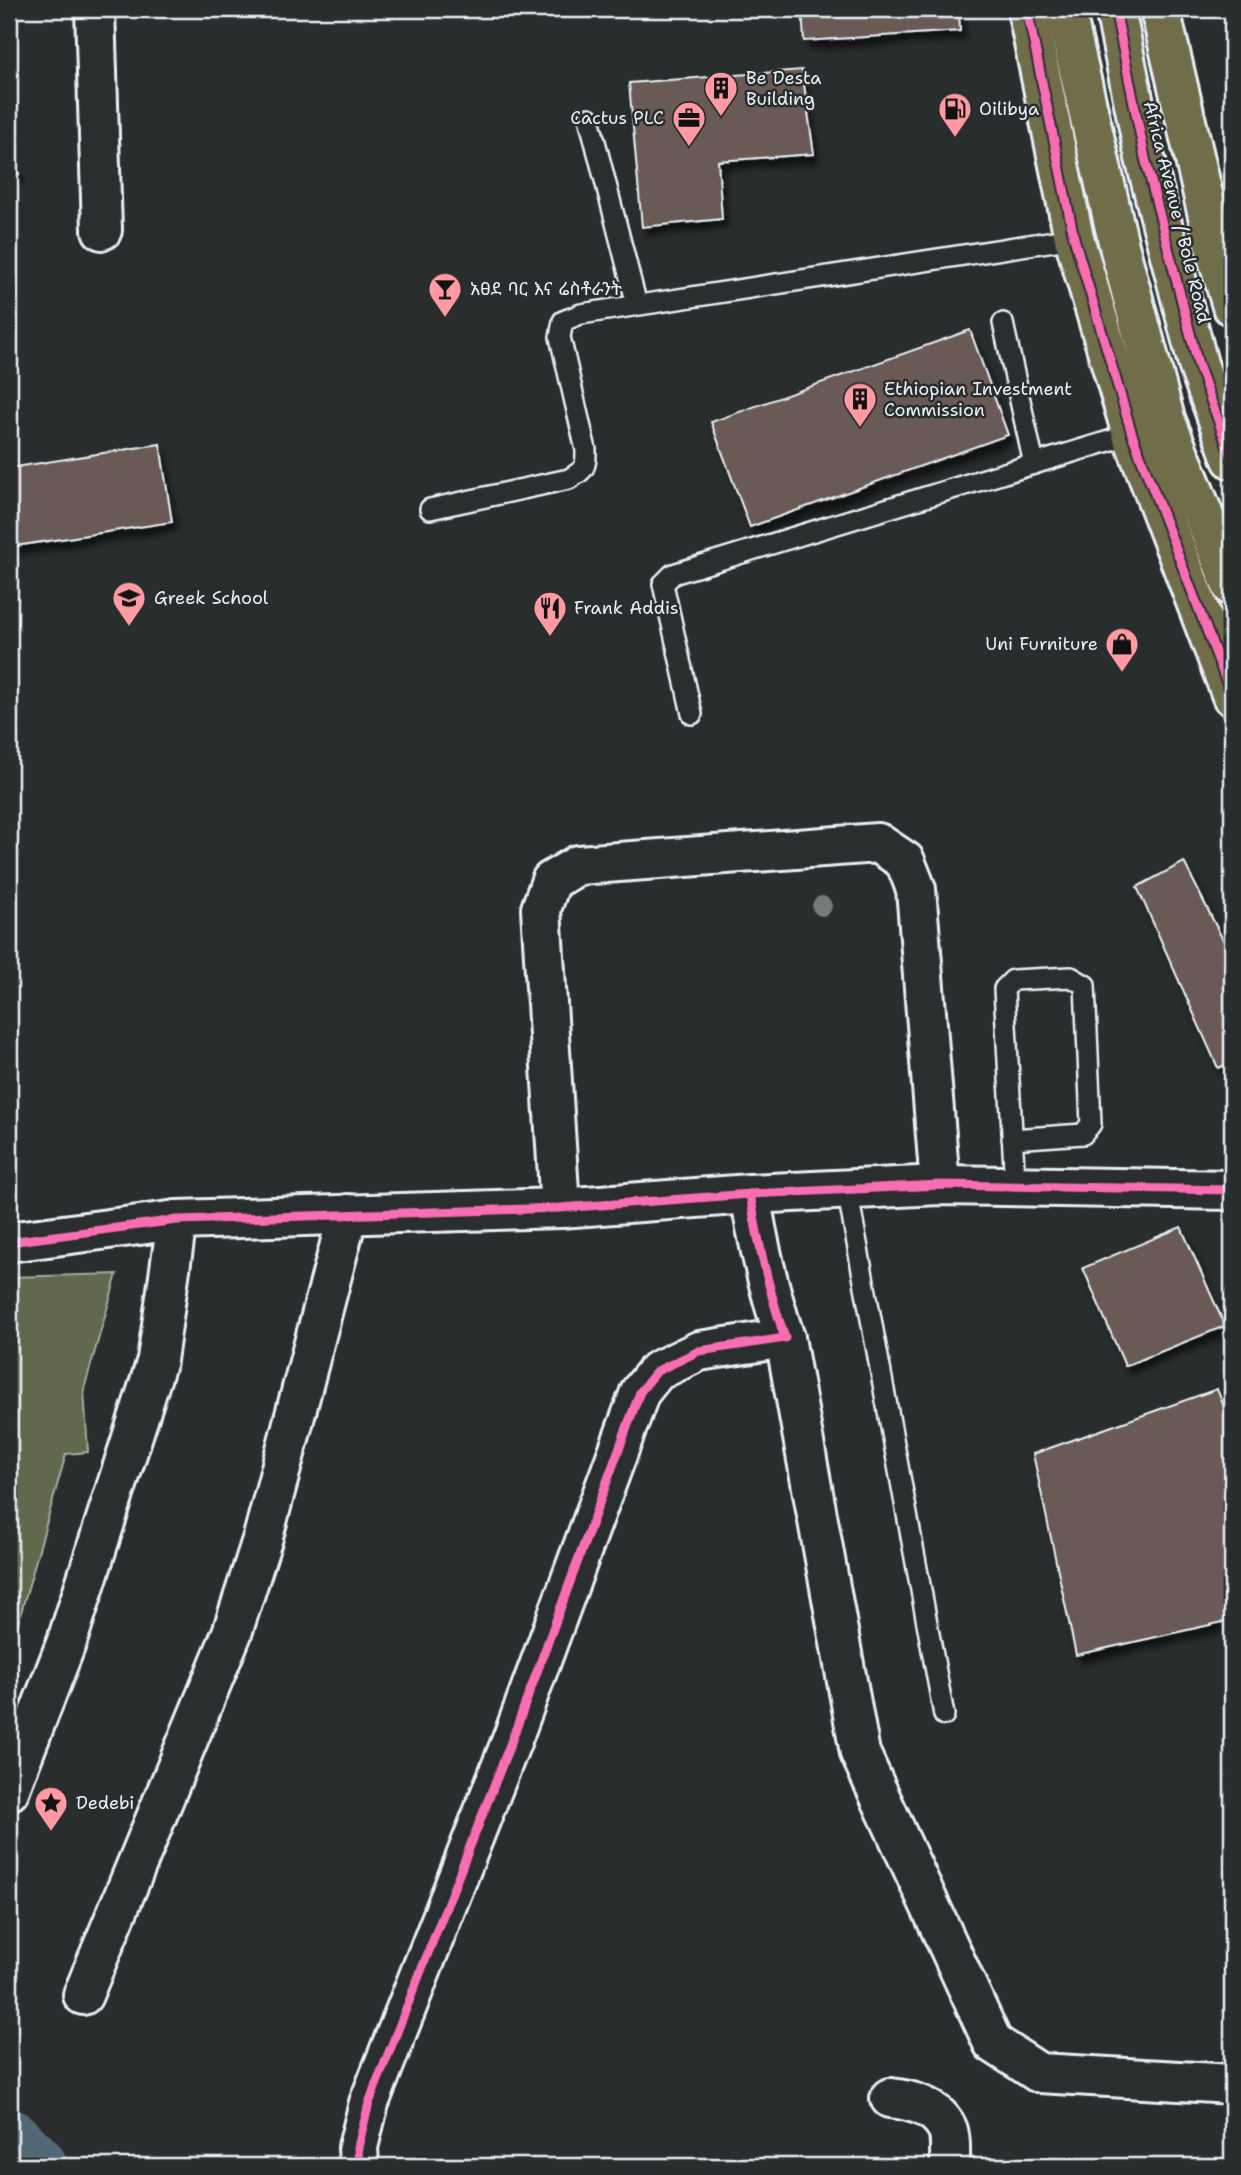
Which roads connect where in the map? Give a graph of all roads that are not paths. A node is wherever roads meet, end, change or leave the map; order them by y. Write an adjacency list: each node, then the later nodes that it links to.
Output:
1 (95, 9): 7 (street)
2 (1027, 9): 8 (main road)
3 (1065, 9): 16 (main road)
4 (1115, 9): 13 (main road, Africa Avenue / Bole Road)
5 (1160, 9): 10 (main road)
6 (589, 118): 9 (lane)
7 (102, 230)
8 (1074, 238): 9 (lane); 12 (main road)
9 (638, 305): 15 (lane)
10 (1232, 306)
11 (1003, 323): 14 (lane)
12 (1132, 434): 14 (lane); 17 (main road)
13 (1232, 459)
14 (1034, 464): 18 (lane)
15 (430, 509)
16 (1232, 586)
17 (1232, 695)
18 (691, 714)
19 (1012, 1139): 19 (lane); 21 (lane)
20 (940, 1185): 21 (street); 22 (street); 25 (street)
21 (1015, 1186): 23 (street)
22 (846, 1189): 24 (street); 30 (lane)
23 (1232, 1190)
24 (750, 1194): 25 (street); 29 (street)
25 (560, 1208): 26 (street)
26 (348, 1214): 27 (street); 32 (street)
27 (177, 1220): 28 (street); 31 (street)
28 (9, 1242)
29 (785, 1338): 33 (street); 35 (street)
30 (944, 1715)
31 (9, 1791)
32 (83, 1995)
33 (1232, 2084)
34 (890, 2098): 36 (street)
35 (359, 2166)
36 (950, 2166)

